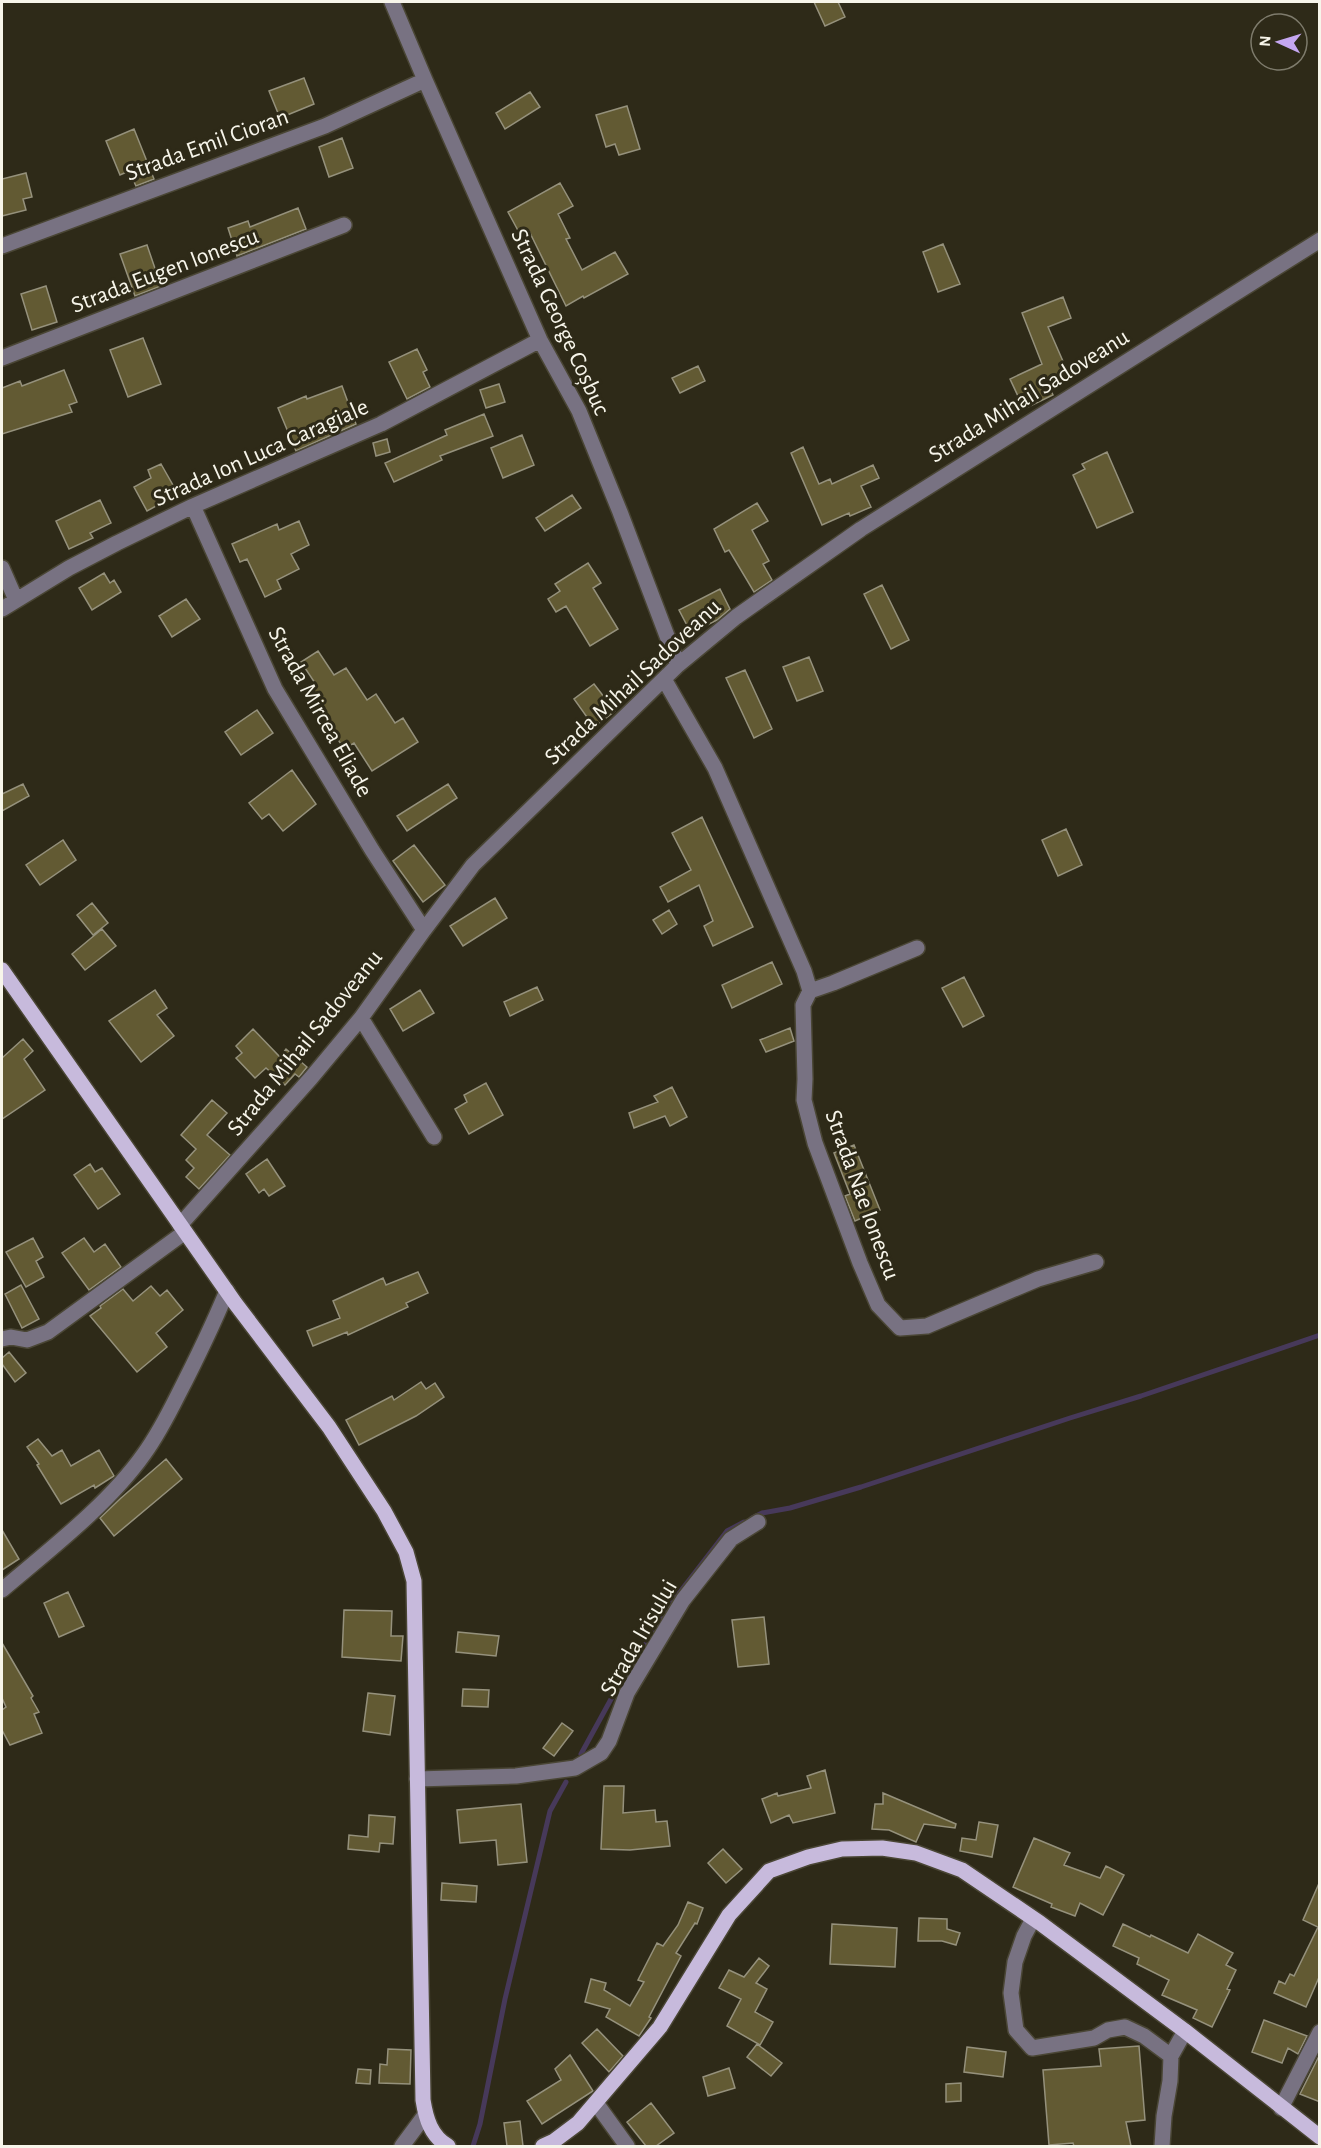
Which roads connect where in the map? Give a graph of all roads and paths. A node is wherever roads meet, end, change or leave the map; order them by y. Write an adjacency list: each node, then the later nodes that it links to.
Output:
1 (392, 2): 2 (street, Strada George Coșbuc)
2 (425, 80): 5 (street, Strada Emil Cioran); 6 (street, Strada George Coșbuc)
3 (344, 225): 7 (street, Strada Eugen Ionescu)
4 (1320, 240): 12 (street, Strada Mihail Sadoveanu)
5 (2, 246)
6 (540, 340): 8 (street, Strada Ion Luca Caragiale); 12 (street, Strada George Coșbuc)
7 (2, 358)
8 (192, 506): 10 (street, Strada Ion Luca Caragiale); 14 (street, Strada Mircea Eliade)
9 (2, 568): 10 (street)
10 (16, 600): 11 (street, Strada Ion Luca Caragiale)
11 (2, 609)
12 (678, 665): 13 (street, Strada Mihail Sadoveanu)
13 (664, 679): 14 (street, Strada Mihail Sadoveanu); 17 (street)
14 (424, 930): 18 (street, Strada Mihail Sadoveanu)
15 (917, 948): 17 (street)
16 (2, 970): 20 (main road)
17 (810, 991): 21 (street, Strada Nae Ionescu)
18 (361, 1018): 19 (street); 20 (street, Strada Mihail Sadoveanu)
19 (434, 1137)
20 (183, 1229): 22 (main road); 23 (street, Strada Mihail Sadoveanu)
21 (1096, 1262)
22 (227, 1291): 25 (street); 26 (main road)
23 (2, 1339)
24 (758, 1522): 26 (street, Strada Irisului)
25 (2, 1590)
26 (417, 1779): 33 (main road)
27 (1033, 1919): 28 (main road); 30 (street); 31 (main road)
28 (1185, 2031): 30 (street); 32 (main road)
29 (1320, 2032): 32 (street)
30 (1172, 2056): 39 (street)
31 (596, 2103): 37 (main road); 38 (street)
32 (1281, 2108): 34 (main road)
33 (425, 2115): 35 (street); 36 (main road)
34 (1320, 2137)
35 (402, 2146)
36 (448, 2146)
37 (543, 2146)
38 (627, 2146)
39 (1162, 2146)

